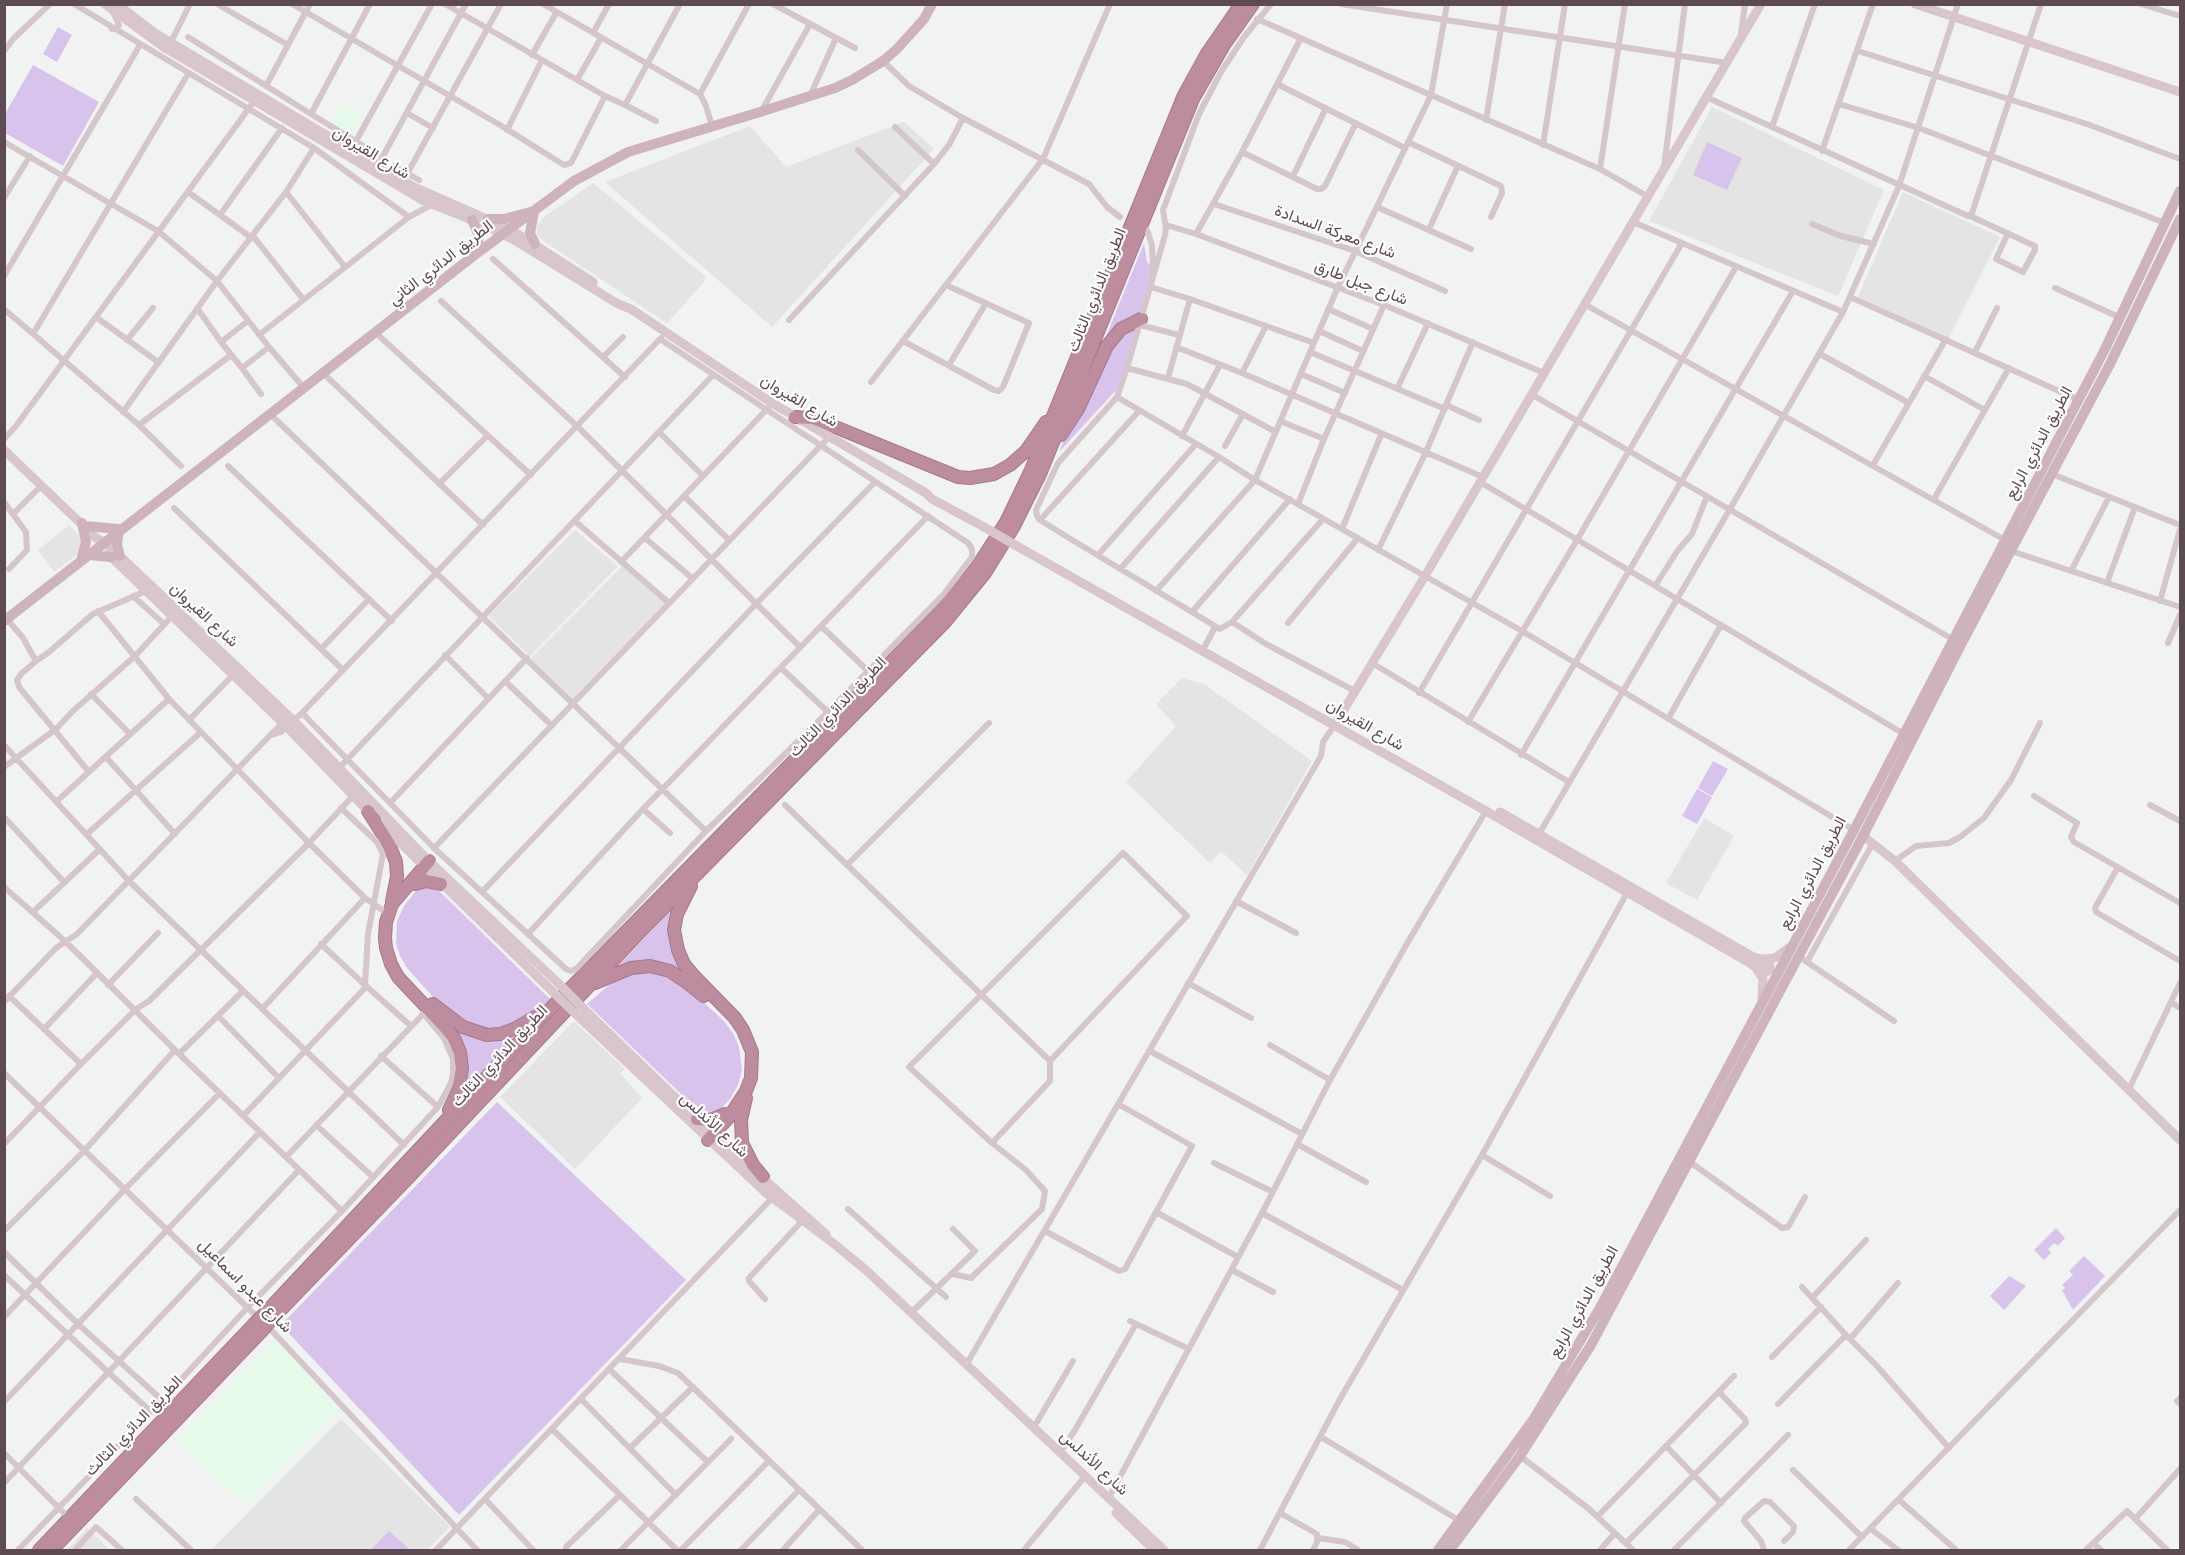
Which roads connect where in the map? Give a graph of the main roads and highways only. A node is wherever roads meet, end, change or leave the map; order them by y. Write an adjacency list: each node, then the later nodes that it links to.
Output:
1 (932, 4): 11 (main road, الطريق الدائري الثاني)
2 (1241, 4): 20 (highway, الطريق الدائري الثالث)
3 (1253, 4): 22 (highway, الطريق الدائري الثالث)
4 (1761, 4): 33 (main road)
5 (1915, 4): 7 (main road)
6 (111, 6): 8 (main road, شارع القيروان); 8 (main road, شارع القيروان)
7 (2181, 92)
8 (254, 102): 9 (main road, شارع القيروان)
9 (376, 169): 12 (main road, شارع القيروان); 14 (main road, شارع القيروان)
10 (2181, 191): 24 (main road, الطريق الدائري الرابع)
11 (534, 211): 12 (main road); 15 (main road, الطريق الدائري الثاني); 16 (main road)
12 (488, 219): 15 (main road, شارع القيروان)
13 (2181, 219): 24 (main road, الطريق الدائري الرابع)
14 (472, 220): 15 (main road, شارع القيروان); 17 (main road)
15 (507, 231): 16 (main road, شارع القيروان); 17 (main road, الطريق الدائري الثاني); 18 (main road, شارع القيروان)
16 (536, 244): 18 (main road, شارع القيروان)
17 (476, 254): 26 (main road, الطريق الدائري الثاني)
18 (631, 309): 21 (main road, شارع القيروان)
19 (1140, 322): 22 (highway)
20 (1053, 415): 21 (highway); 47 (highway, الطريق الدائري الثالث)
21 (795, 417): 28 (main road, شارع القيروان, bridge)
22 (1052, 444): 37 (highway, الطريق الدائري الثالث)
23 (4, 450): 25 (main road)
24 (2026, 511): 35 (main road, الطريق الدائري الرابع); 35 (main road, الطريق الدائري الرابع)
25 (83, 524): 26 (main road); 27 (main road); 30 (main road)
26 (120, 529): 27 (main road, الطريق الدائري الثاني); 29 (main road)
27 (100, 542): 29 (main road); 30 (main road, الطريق الدائري الثاني)
28 (1023, 547): 33 (main road, شارع القيروان); 33 (main road, شارع القيروان)
29 (115, 557): 30 (main road); 32 (main road, شارع القيروان); 32 (main road)
30 (85, 558): 31 (main road, الطريق الدائري الثاني)
31 (6, 620)
32 (288, 722): 34 (main road); 34 (main road, شارع القيروان)
33 (1336, 723): 40 (main road, شارع القيروان); 40 (main road, شارع القيروان)
34 (373, 810): 36 (main road); 41 (highway)
35 (1859, 833): 42 (main road, الطريق الدائري الرابع); 54 (main road); 60 (main road, الطريق الدائري الرابع)
36 (428, 866): 38 (highway); 39 (main road); 41 (highway); 44 (main road)
37 (700, 870): 45 (highway, الطريق الدائري الثالث); 49 (highway)
38 (415, 884): 39 (highway); 47 (highway)
39 (441, 884): 44 (main road)
40 (1629, 890): 43 (main road, شارع القيروان)
41 (390, 909): 52 (highway)
42 (1791, 946): 43 (main road); 46 (main road, الطريق الدائري الرابع)
43 (1755, 962): 46 (main road)
44 (553, 986): 48 (main road, bridge)
45 (589, 986): 50 (highway); 58 (highway, الطريق الدائري الثالث)
46 (1762, 1002): 60 (main road, الطريق الدائري الرابع)
47 (553, 1006): 52 (highway, الطريق الدائري الثالث)
48 (586, 1017): 51 (main road, شارع الأندلس); 53 (main road, شارع الأندلس)
49 (751, 1078): 53 (highway); 55 (highway)
50 (725, 1114): 51 (highway); 53 (highway)
51 (697, 1119): 53 (main road, شارع الأندلس)
52 (443, 1122): 58 (highway, الطريق الدائري الثالث)
53 (709, 1136): 55 (main road, شارع الأندلس); 56 (main road, شارع الأندلس)
54 (2181, 1140)
55 (763, 1177): 56 (main road, شارع الأندلس)
56 (775, 1195): 57 (main road, شارع الأندلس); 57 (main road, شارع الأندلس)
57 (834, 1242): 61 (main road, شارع الأندلس)
58 (272, 1313): 59 (highway, bridge)
59 (257, 1328): 62 (highway, الطريق الدائري الثالث); 63 (highway, الطريق الدائري الثالث)
60 (1561, 1384): 66 (main road, الطريق الدائري الرابع); 67 (main road, الطريق الدائري الرابع)
61 (1001, 1400): 64 (main road, شارع الأندلس); 65 (main road, شارع الأندلس)
62 (39, 1551)
63 (52, 1551)
64 (1154, 1551)
65 (1164, 1551)
66 (1438, 1551)
67 (1450, 1551)

